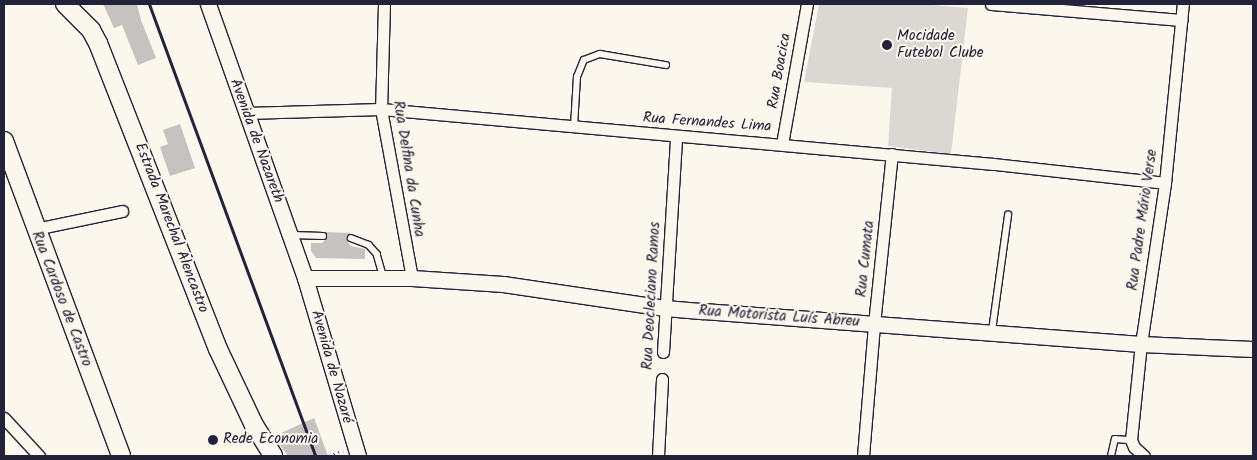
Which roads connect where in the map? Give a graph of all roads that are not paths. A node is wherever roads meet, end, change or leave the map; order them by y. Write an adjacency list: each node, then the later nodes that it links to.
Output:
1 (65, 4): 34 (main road, Estrada Marechal Alencastro)
2 (208, 4): 10 (main road, Avenida de Nazareth)
3 (807, 4): 14 (street, Rua Boacica)
4 (991, 4): 7 (street)
5 (1183, 4): 7 (street, Rua Padre Mário Verse)
6 (387, 5): 9 (street, Rua Delfina da Cunha)
7 (1181, 20): 16 (street, Rua Padre Mário Verse)
8 (666, 65): 11 (lane)
9 (381, 109): 10 (street, Rua Fernandes Lima); 11 (street, Rua Fernandes Lima); 25 (street, Rua Delfina da Cunha)
10 (246, 113): 20 (main road, Avenida de Nazareth)
11 (574, 128): 12 (street, Rua Fernandes Lima)
12 (676, 137): 14 (street, Rua Fernandes Lima); 26 (street, Rua Deocleciano Ramos)
13 (4, 141): 19 (main road, Rua Cardoso de Castro)
14 (782, 144): 15 (street, Rua Fernandes Lima)
15 (892, 154): 16 (street, Rua Fernandes Lima); 27 (street, Rua Cumata)
16 (1164, 183): 29 (street, Rua Padre Mário Verse)
17 (122, 211): 19 (street)
18 (1008, 215): 28 (lane)
19 (35, 229): 38 (main road, Rua Cardoso de Castro)
20 (290, 235): 21 (lane); 23 (main road, Avenida de Nazareth)
21 (322, 236)
22 (351, 238): 24 (lane)
23 (305, 278): 24 (main road, Rua Motorista Luís Abreu); 36 (main road, Avenida de Nazaré)
24 (384, 278): 25 (main road, Rua Motorista Luís Abreu)
25 (412, 278): 26 (main road, Rua Motorista Luís Abreu)
26 (666, 308): 27 (main road, Rua Motorista Luís Abreu); 31 (street, Rua Deocleciano Ramos)
27 (874, 324): 28 (main road, Rua Motorista Luís Abreu); 42 (street, Rua Cumata)
28 (992, 334): 29 (main road, Rua Motorista Luís Abreu)
29 (1141, 344): 30 (main road, Rua Motorista Luís Abreu); 35 (street, Rua Padre Mário Verse)
30 (1253, 349)
31 (663, 352)
32 (662, 379): 41 (street, Rua Deocleciano Ramos)
33 (4, 418): 37 (street)
34 (254, 425): 39 (main road); 40 (main road, Estrada Marechal Alencastro)
35 (1131, 440): 43 (lane); 44 (street)
36 (353, 453)
37 (39, 456)
38 (121, 456)
39 (255, 456)
40 (273, 456)
41 (658, 456)
42 (863, 456)
43 (1112, 456)
44 (1144, 456)

